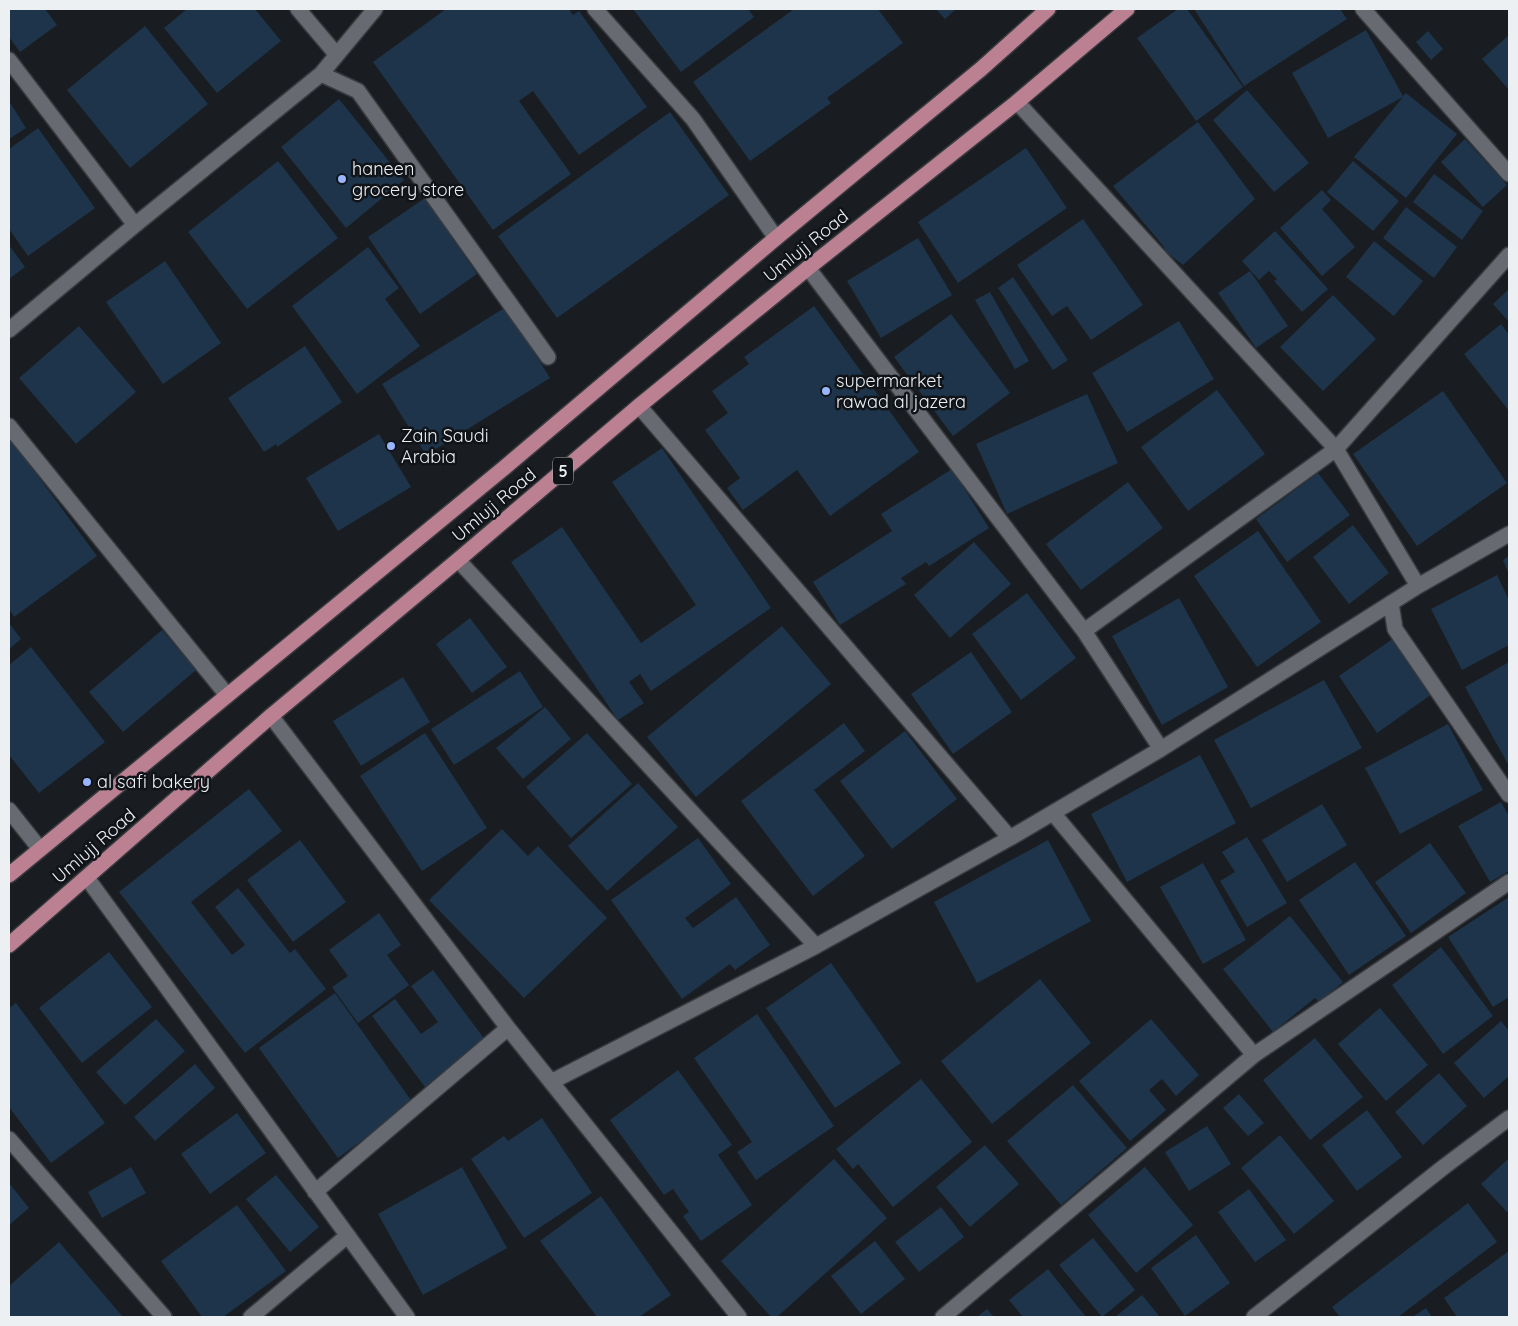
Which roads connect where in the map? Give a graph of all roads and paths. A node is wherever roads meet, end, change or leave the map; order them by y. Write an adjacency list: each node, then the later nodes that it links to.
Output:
1 (298, 9): 7 (street)
2 (375, 9): 7 (street)
3 (595, 9): 13 (street)
4 (1048, 9): 13 (highway, Umlujj Road / 5)
5 (1127, 9): 10 (highway, Umlujj Road / 5)
6 (1363, 9): 11 (street)
7 (336, 54): 9 (street)
8 (9, 60): 12 (street)
9 (321, 74): 12 (street); 17 (street)
10 (1017, 102): 15 (highway, Umlujj Road / 5); 20 (street)
11 (1509, 174)
12 (135, 225): 16 (street)
13 (776, 238): 26 (highway, Umlujj Road / 5)
14 (1509, 255): 20 (street)
15 (808, 268): 18 (highway, Umlujj Road / 5); 25 (street)
16 (9, 330)
17 (548, 358)
18 (640, 406): 22 (highway, Umlujj Road / 5); 32 (street)
19 (9, 426): 26 (street)
20 (1336, 449): 23 (street); 25 (street)
21 (1509, 534): 23 (street)
22 (458, 560): 27 (highway, Umlujj Road / 5); 38 (street)
23 (1418, 586): 24 (street)
24 (1391, 603): 28 (street); 29 (street)
25 (1084, 631): 28 (street)
26 (227, 695): 33 (highway, Umlujj Road / 5)
27 (270, 716): 35 (highway, Umlujj Road / 5); 39 (street)
28 (1161, 749): 31 (street)
29 (1509, 795)
30 (9, 810): 33 (street)
31 (1053, 813): 32 (street); 40 (street)
32 (1010, 838): 38 (street)
33 (40, 850): 34 (highway, Umlujj Road / 5)
34 (9, 875)
35 (87, 878): 37 (highway, Umlujj Road / 5); 44 (street)
36 (1509, 882): 40 (street)
37 (9, 945)
38 (816, 946): 41 (street)
39 (508, 1028): 41 (street); 44 (street)
40 (1254, 1055): 50 (street)
41 (551, 1082): 49 (street)
42 (1509, 1118): 51 (street)
43 (9, 1139): 46 (street)
44 (315, 1192): 45 (street)
45 (347, 1236): 47 (street); 48 (street)
46 (164, 1317)
47 (251, 1317)
48 (407, 1317)
49 (739, 1317)
50 (943, 1317)
51 (1254, 1317)

